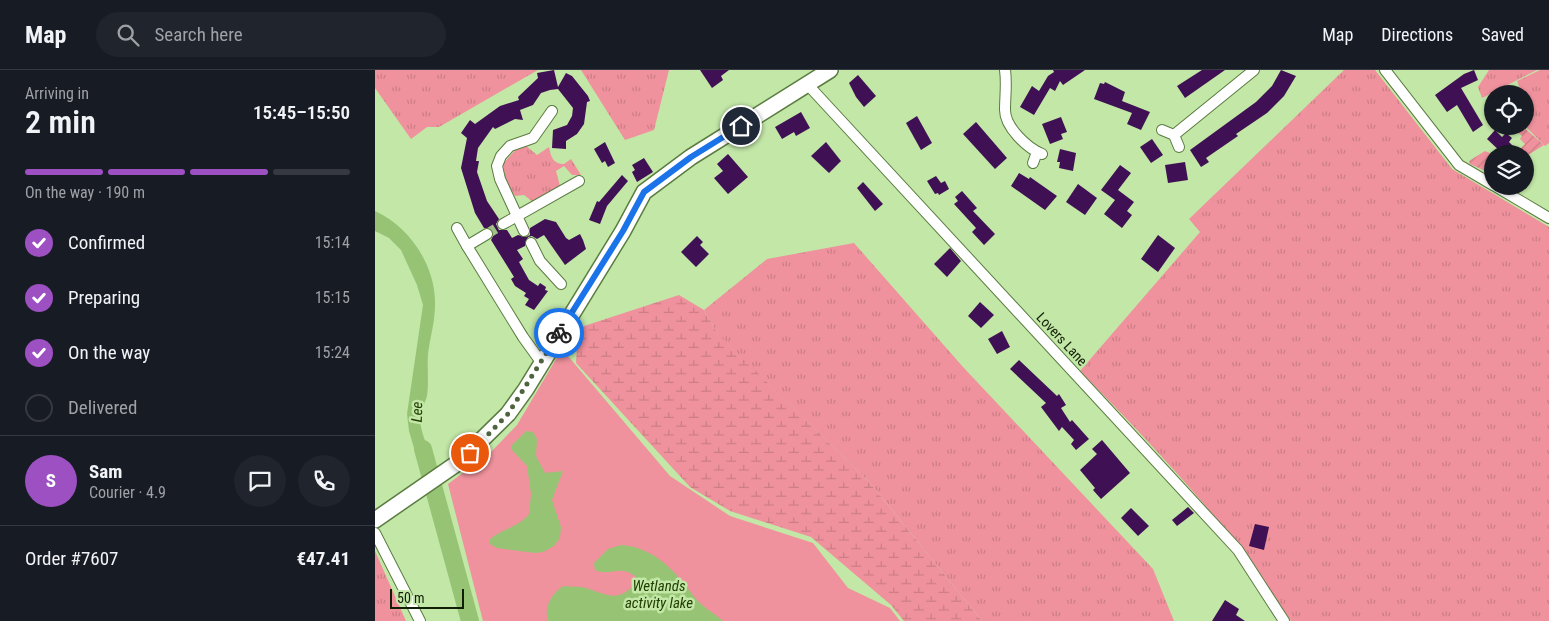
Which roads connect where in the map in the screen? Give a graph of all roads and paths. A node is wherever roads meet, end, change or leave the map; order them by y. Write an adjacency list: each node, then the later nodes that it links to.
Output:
1 (830, 70): 5 (street)
2 (1005, 70): 10 (street)
3 (1254, 70): 8 (street)
4 (1385, 70): 11 (street)
5 (812, 78): 23 (street); 27 (street, Lovers Lane)
6 (552, 111): 14 (street)
7 (1162, 130): 8 (street)
8 (1174, 135): 9 (street)
9 (1179, 147)
10 (1033, 163)
11 (1484, 180)
12 (579, 181): 14 (street)
13 (1509, 195): 15 (street)
14 (517, 217): 16 (street); 18 (street)
15 (1549, 218)
16 (503, 224)
17 (457, 228): 21 (street)
18 (525, 231)
19 (487, 234): 21 (street)
20 (531, 242): 22 (street)
21 (467, 246): 23 (street)
22 (561, 284)
23 (541, 362): 24 (street)
24 (375, 520)
25 (375, 533): 26 (street)
26 (420, 621)
27 (1284, 621)

